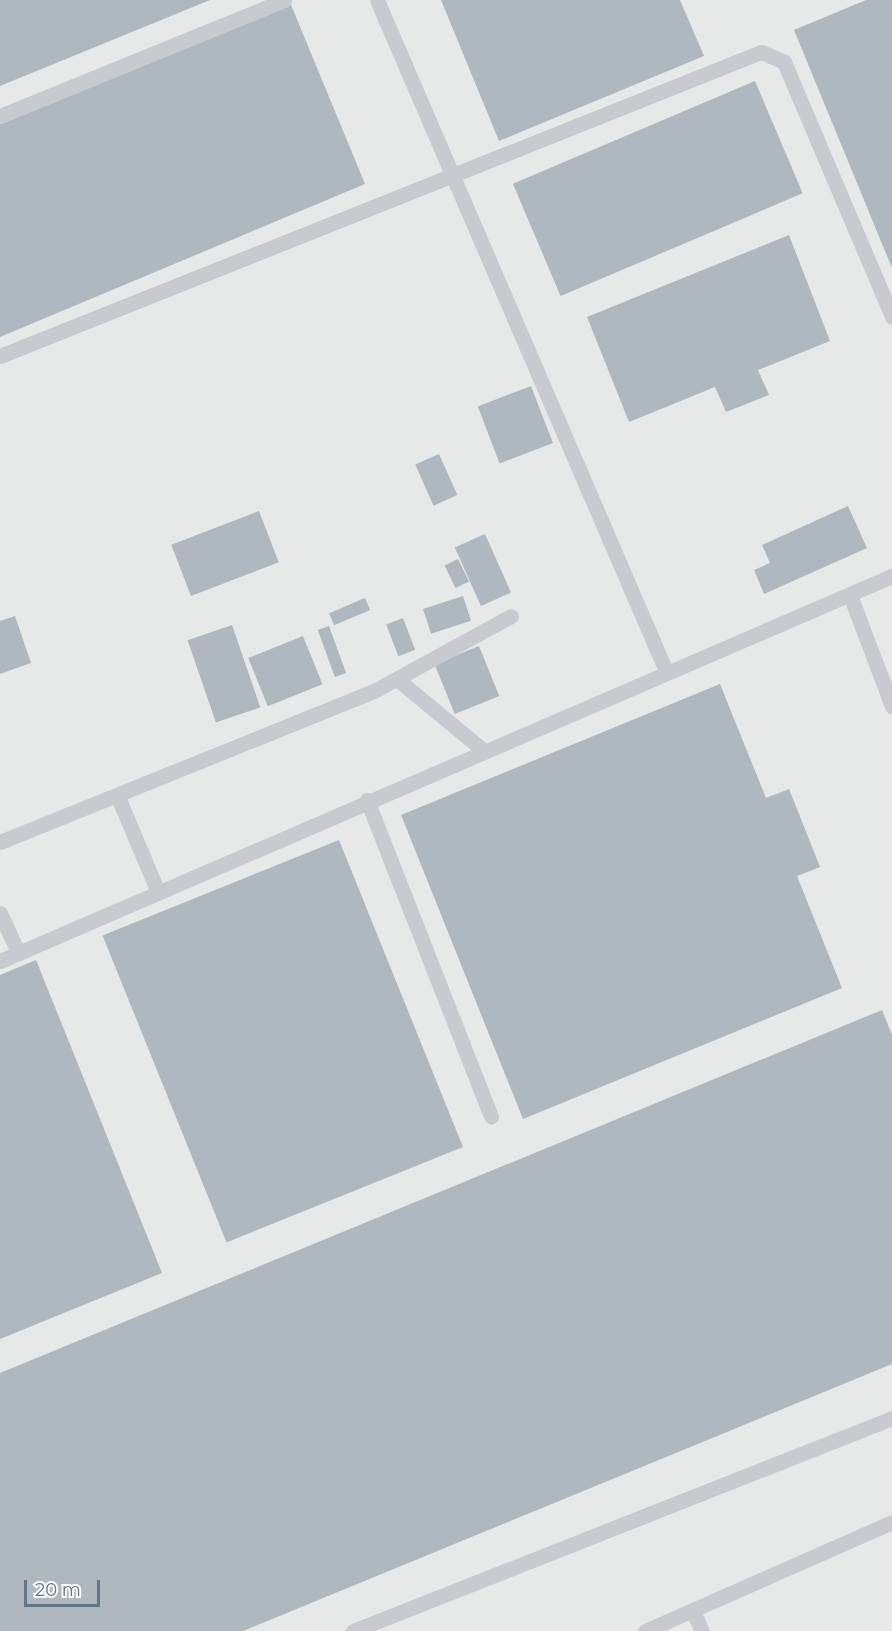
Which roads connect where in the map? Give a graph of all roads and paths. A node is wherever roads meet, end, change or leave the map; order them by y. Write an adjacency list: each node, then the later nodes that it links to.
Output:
1 (284, 0): 3 (lane)
2 (377, 0): 4 (lane)
3 (0, 116)
4 (452, 173): 5 (lane); 6 (lane); 10 (lane)
5 (892, 317)
6 (0, 356)
7 (892, 576): 8 (lane)
8 (850, 595): 10 (lane); 12 (lane)
9 (511, 616): 11 (lane)
10 (666, 671): 13 (lane)
11 (397, 679): 13 (lane); 14 (lane)
12 (892, 706)
13 (484, 751): 15 (lane)
14 (118, 797): 16 (lane); 17 (lane)
15 (367, 800): 17 (lane); 21 (lane)
16 (0, 842)
17 (158, 892): 19 (lane)
18 (0, 913): 19 (lane)
19 (18, 952): 20 (lane)
20 (0, 960)
21 (491, 1116)
22 (892, 1418): 25 (lane)
23 (892, 1522): 24 (lane)
24 (693, 1611): 26 (lane); 27 (lane)
25 (353, 1631)
26 (645, 1631)
27 (702, 1631)

